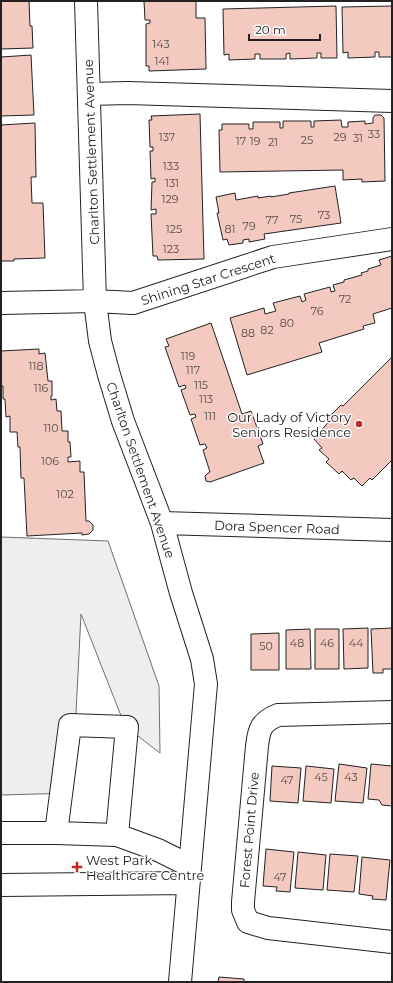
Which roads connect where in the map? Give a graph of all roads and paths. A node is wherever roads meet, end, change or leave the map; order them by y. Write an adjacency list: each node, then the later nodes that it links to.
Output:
1 (86, 1): 2 (street, Charlton Settlement Avenue)
2 (89, 94): 3 (street); 5 (street, Charlton Settlement Avenue)
3 (392, 101)
4 (392, 239): 5 (street, Shining Star Crescent)
5 (95, 301): 6 (street, Shining Star Crescent); 7 (street, Charlton Settlement Avenue)
6 (1, 303)
7 (162, 524): 8 (street, Dora Spencer Road); 13 (street, Charlton Settlement Avenue)
8 (392, 530)
9 (392, 712): 15 (street, Forest Point Drive)
10 (56, 833): 11 (street); 12 (street); 12 (street)
11 (1, 834)
12 (117, 836): 13 (street)
13 (189, 875): 14 (street); 16 (street, Charlton Settlement Avenue)
14 (1, 885)
15 (392, 942)
16 (180, 982)

